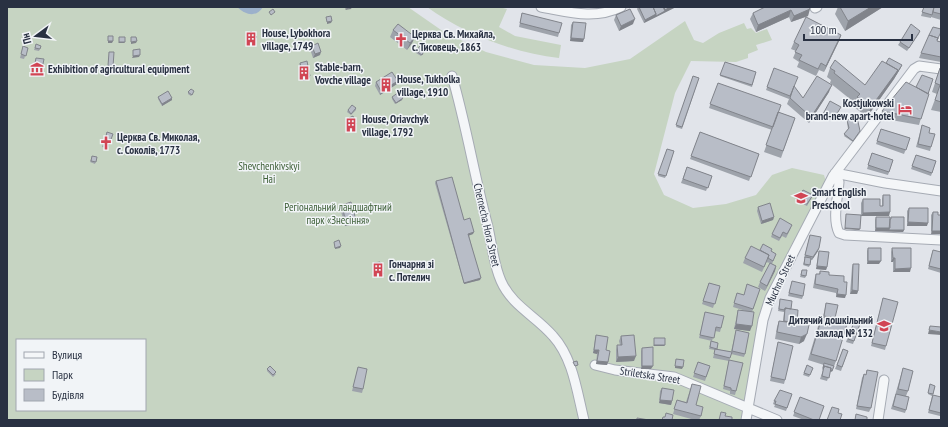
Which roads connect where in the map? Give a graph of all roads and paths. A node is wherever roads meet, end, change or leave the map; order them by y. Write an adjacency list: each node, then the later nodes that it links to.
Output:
1 (541, 7): 3 (street)
2 (621, 7): 3 (street)
3 (608, 10)
4 (941, 69): 6 (street, Muchna Street)
5 (452, 76): 12 (street, Chernecha Hora Street)
6 (834, 174): 7 (street); 8 (street); 11 (street, Muchna Street)
7 (938, 190)
8 (941, 240)
9 (596, 365): 11 (street, Striletska Street)
10 (884, 380): 15 (street)
11 (748, 408): 13 (street, Muchna Street); 14 (street, Striletska Street)
12 (584, 420)
13 (746, 420)
14 (777, 420)
15 (878, 420)

